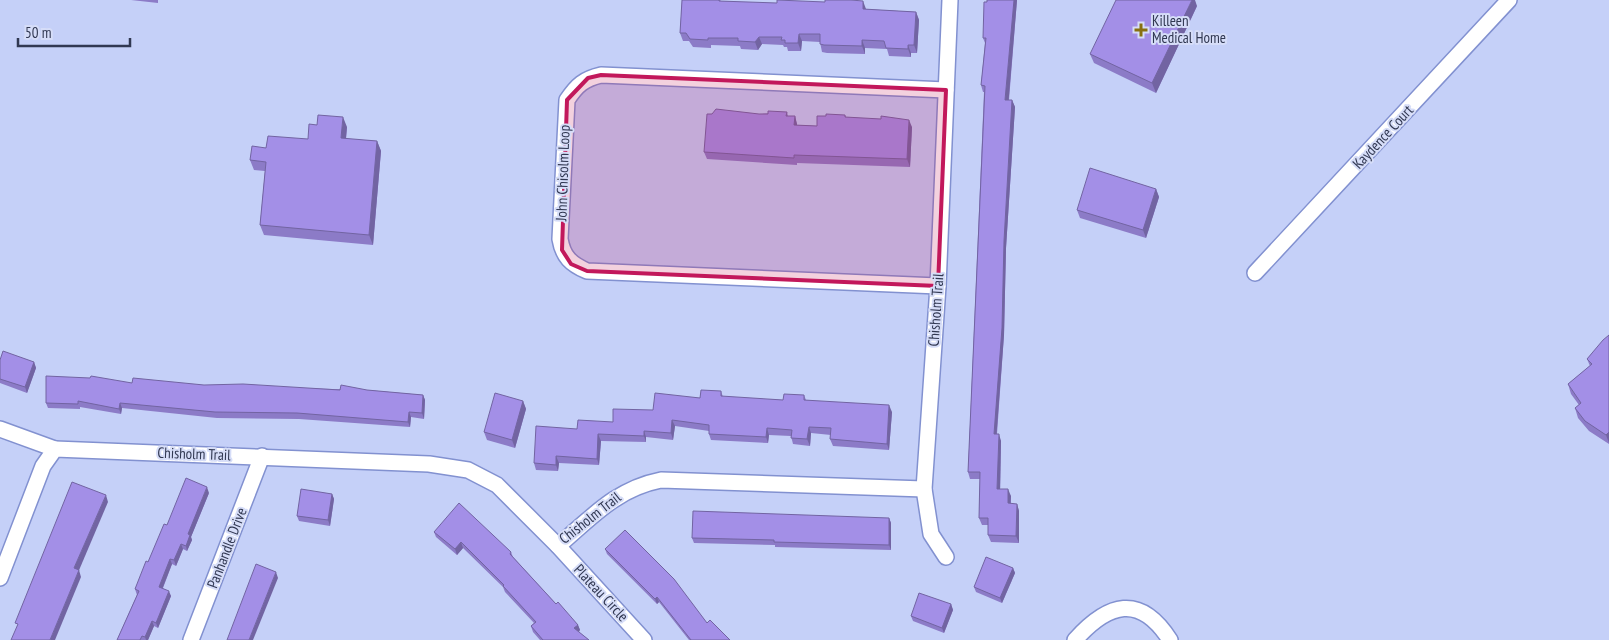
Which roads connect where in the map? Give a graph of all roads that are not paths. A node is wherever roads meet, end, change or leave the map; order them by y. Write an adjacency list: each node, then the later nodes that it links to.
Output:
1 (950, 0): 3 (street, Chisholm Trail)
2 (1509, 0): 4 (street, Kaydence Court)
3 (946, 90): 5 (street, Chisholm Trail); 5 (street, John Chisolm Loop)
4 (1255, 273)
5 (938, 286): 9 (street, Chisholm Trail)
6 (0, 429): 7 (street, Chisholm Trail)
7 (55, 449): 8 (street, Chisholm Trail); 12 (street)
8 (262, 456): 10 (street, Chisholm Trail); 13 (street, Panhandle Drive)
9 (924, 488): 10 (street, Chisholm Trail); 11 (street)
10 (558, 546): 14 (street, Plateau Circle)
11 (946, 557)
12 (0, 578)
13 (191, 640)
14 (644, 640)
15 (1075, 640): 16 (street)
16 (1170, 640)

